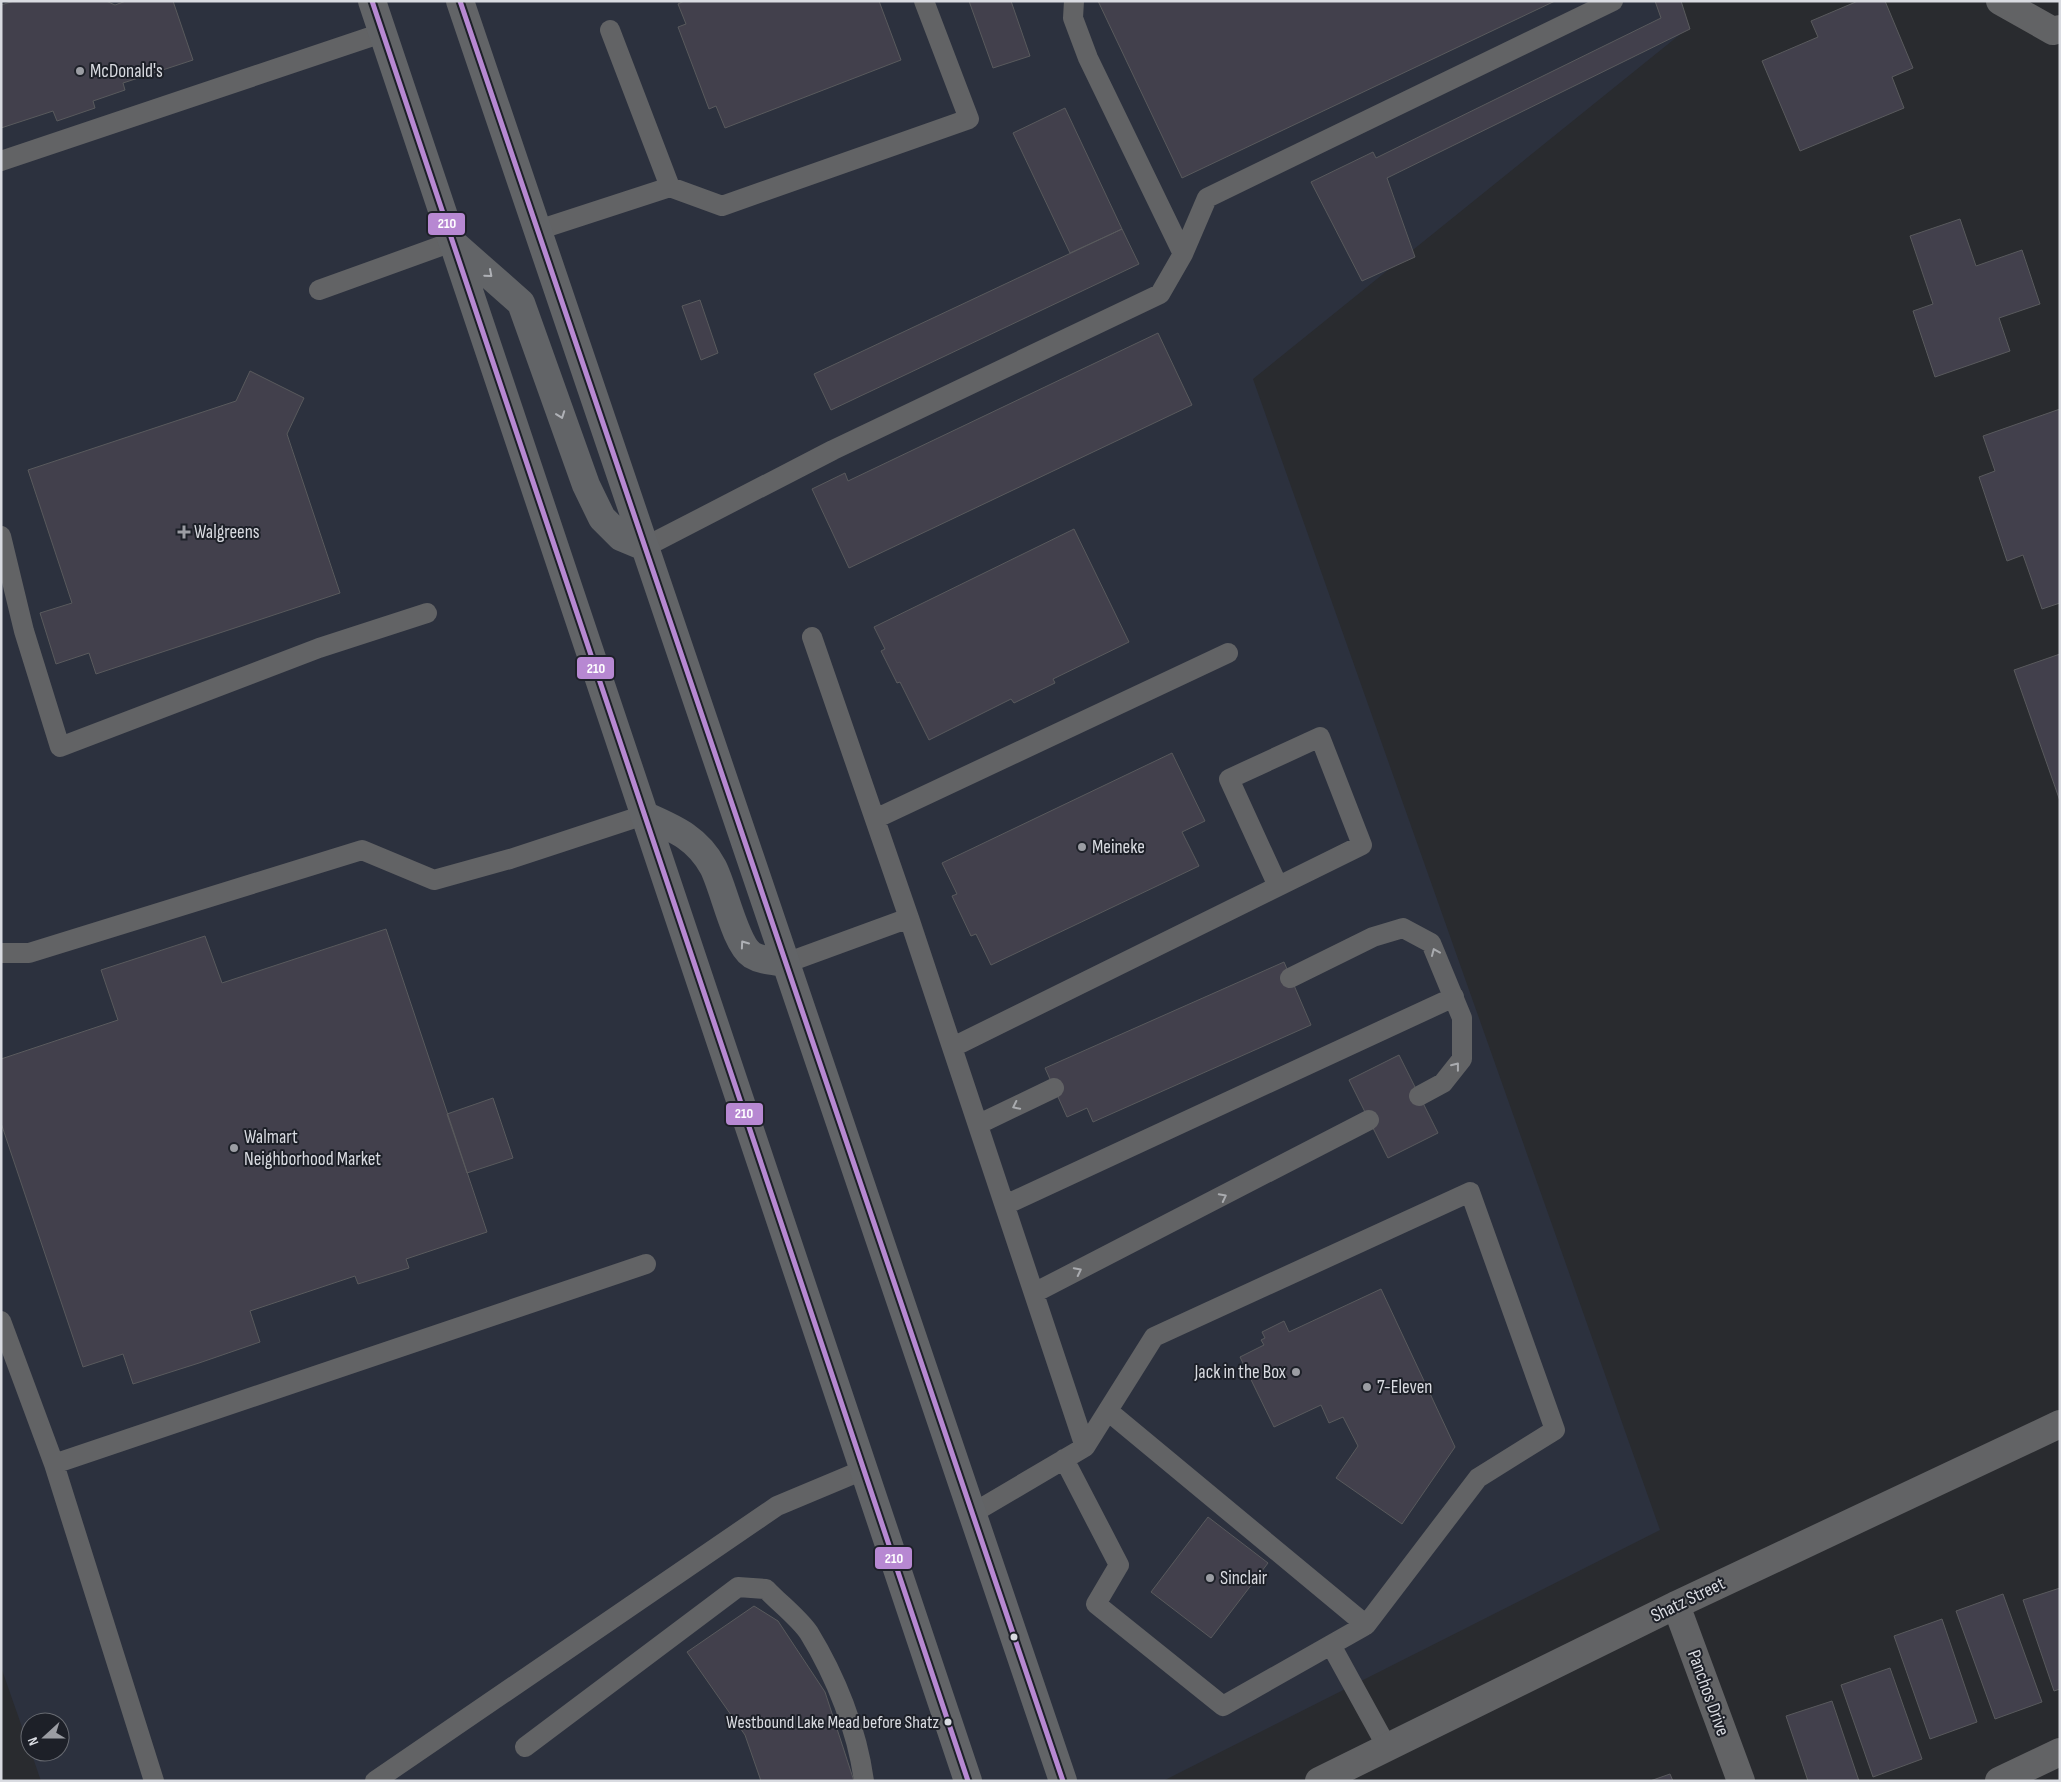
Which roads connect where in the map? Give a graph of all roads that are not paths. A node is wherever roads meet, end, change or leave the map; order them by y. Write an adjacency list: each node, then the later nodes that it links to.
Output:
1 (372, 1): 9 (main road)
2 (460, 1): 12 (main road)
3 (924, 1): 11 (lane)
4 (1074, 1): 14 (lane)
5 (1613, 1): 14 (lane)
6 (2000, 1): 7 (street)
7 (2060, 29)
8 (610, 30): 11 (lane)
9 (382, 33): 10 (lane); 13 (main road)
10 (1, 162)
11 (670, 187): 12 (lane)
12 (538, 230): 17 (main road)
13 (452, 242): 15 (lane); 17 (main road, one-way to 17); 21 (main road)
14 (1183, 254): 17 (lane)
15 (318, 290)
16 (1, 536): 18 (lane)
17 (645, 547): 26 (main road)
18 (427, 613)
19 (812, 637): 22 (lane)
20 (1228, 653): 22 (lane)
21 (644, 815): 25 (lane); 26 (main road, one-way to 21); 43 (main road)
22 (875, 819): 24 (lane)
23 (1278, 886): 23 (lane); 29 (lane)
24 (909, 918): 26 (lane); 29 (lane)
25 (1, 953)
26 (786, 963): 44 (main road)
27 (1290, 978): 28 (lane, one-way to 27)
28 (1454, 997): 31 (lane, one-way to 28); 34 (lane)
29 (953, 1047): 33 (lane)
30 (1054, 1088): 33 (lane, one-way to 33)
31 (1419, 1096)
32 (1369, 1120): 36 (lane, one-way to 32)
33 (979, 1124): 34 (lane)
34 (1005, 1205): 36 (lane)
35 (646, 1264): 42 (lane)
36 (1034, 1293): 40 (lane)
37 (1, 1321): 42 (lane)
38 (1108, 1411): 40 (lane); 46 (lane); 46 (lane)
39 (2060, 1424): 45 (street, Shatz Street)
40 (1086, 1447): 41 (lane)
41 (1064, 1459): 44 (lane); 47 (lane)
42 (54, 1464): 51 (lane)
43 (863, 1470): 52 (lane); 54 (main road)
44 (973, 1513): 55 (main road)
45 (1676, 1605): 48 (street, Shatz Street); 57 (street, Panchos Drive)
46 (1366, 1625): 47 (lane)
47 (1331, 1645): 48 (lane)
48 (1388, 1747): 56 (street, Shatz Street)
49 (525, 1748): 53 (lane)
50 (2060, 1752): 58 (street)
51 (154, 1781)
52 (375, 1781)
53 (864, 1781)
54 (968, 1781)
55 (1063, 1781)
56 (1319, 1781)
57 (1741, 1781)
58 (1999, 1781)

